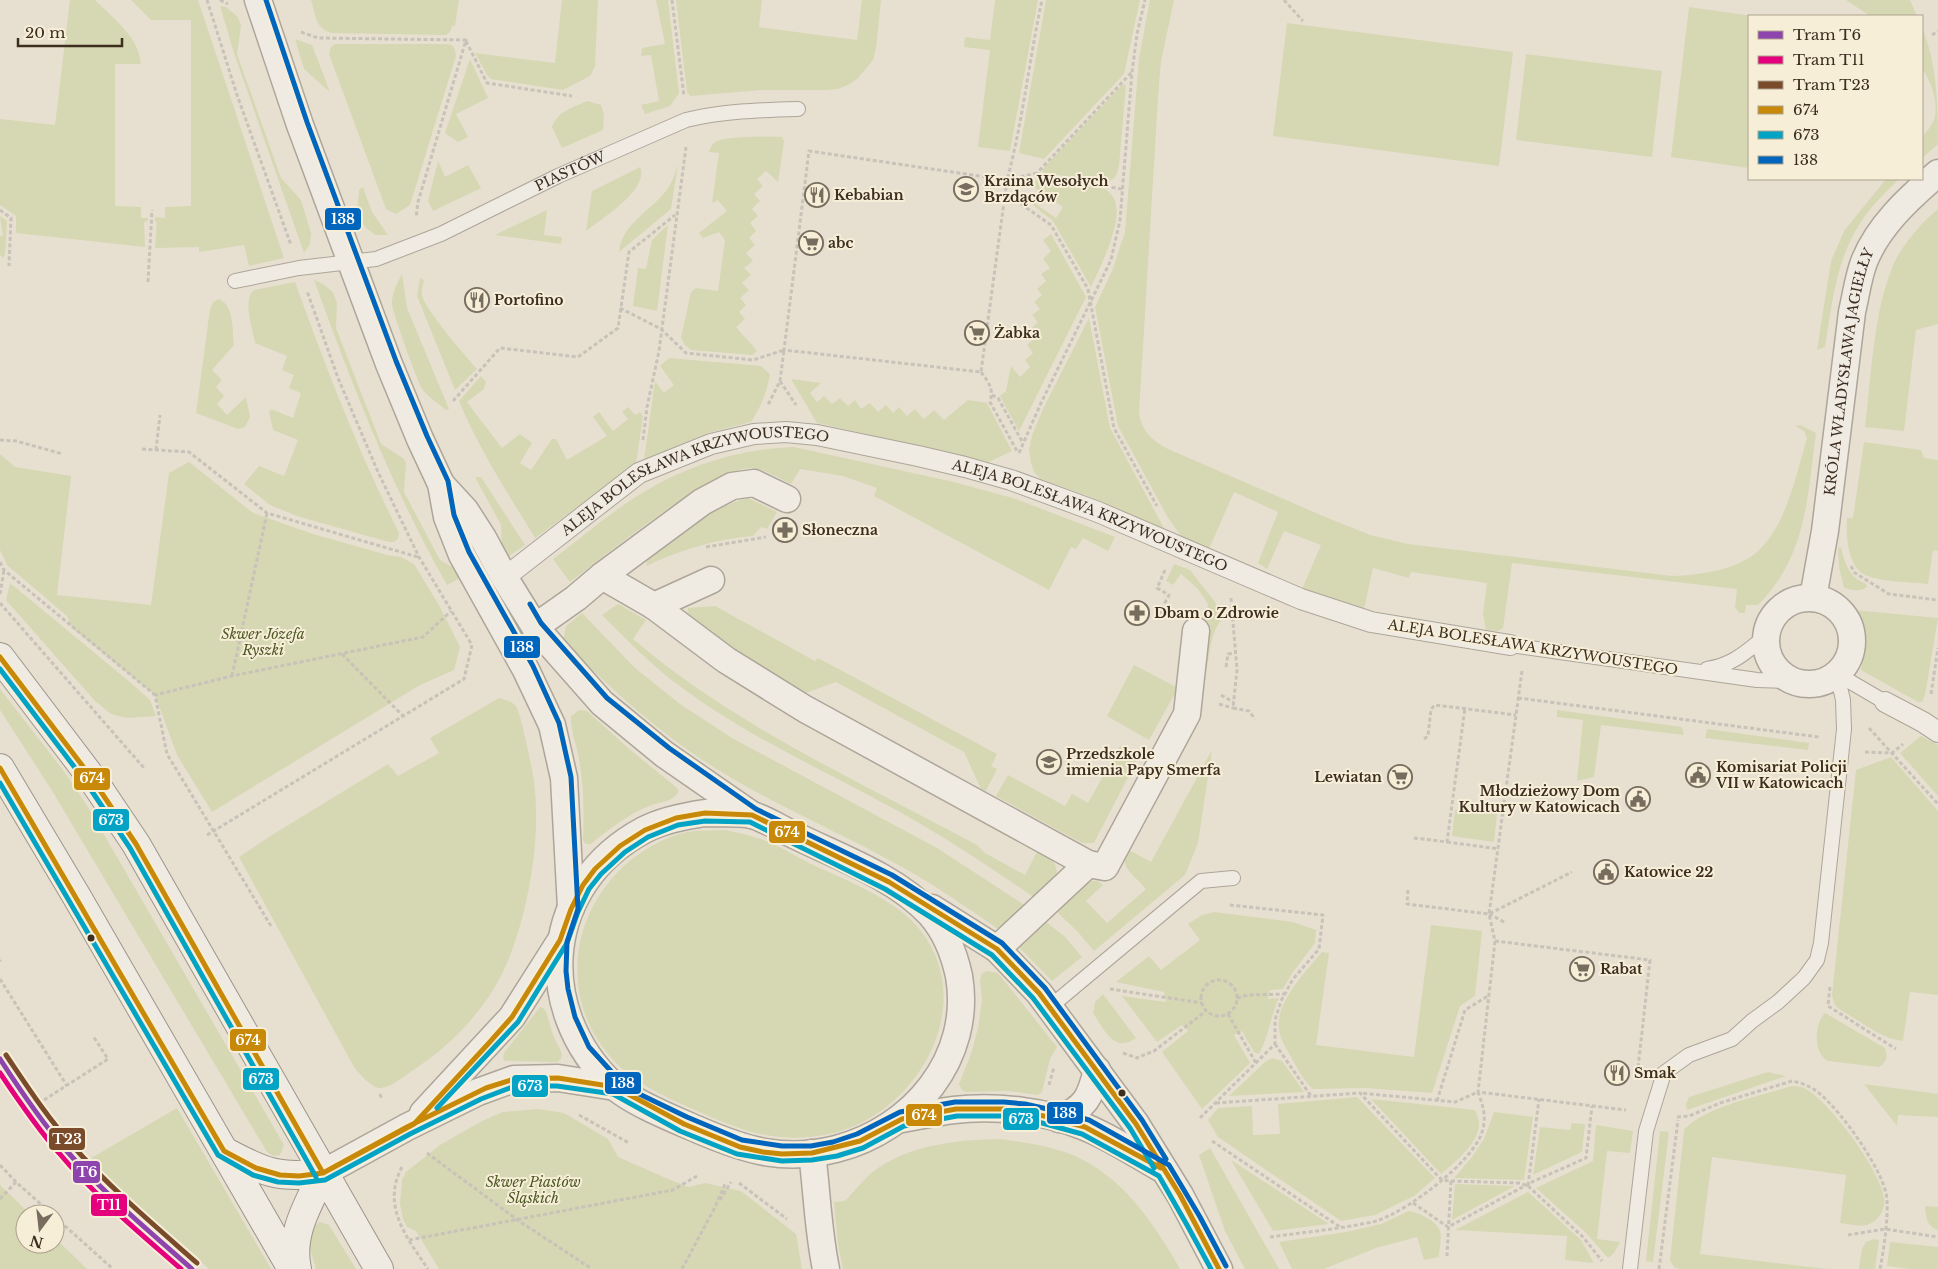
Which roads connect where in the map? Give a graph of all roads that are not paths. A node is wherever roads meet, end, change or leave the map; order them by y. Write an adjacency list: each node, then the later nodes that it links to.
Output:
1 (258, 0): 4 (street)
2 (798, 109): 4 (lane, PIASTÓW)
3 (1938, 173): 11 (street, KRÓLA WŁADYSŁAWA JAGIEŁŁY)
4 (352, 262): 5 (lane, PIASTÓW); 6 (street)
5 (235, 281)
6 (441, 484): 13 (street); 28 (street)
7 (787, 499): 9 (street)
8 (513, 571): 16 (street, ALEJA BOLESŁAWA KRZYWOUSTEGO)
9 (602, 576): 12 (street); 13 (street)
10 (711, 580): 12 (street)
11 (1813, 598): 15 (street); 19 (street)
12 (654, 606): 25 (street)
13 (535, 627): 24 (street)
14 (1196, 631): 25 (street)
15 (1766, 636): 18 (lane, ALEJA BOLESŁAWA KRZYWOUSTEGO); 20 (street)
16 (1518, 647): 18 (lane, ALEJA BOLESŁAWA KRZYWOUSTEGO)
17 (0, 657): 40 (main road)
18 (1696, 671): 20 (lane, ALEJA BOLESŁAWA KRZYWOUSTEGO)
19 (1837, 674): 20 (street); 21 (lane); 46 (lane)
20 (1792, 681)
21 (1885, 702): 22 (street)
22 (1930, 726)
23 (0, 768): 37 (main road)
24 (752, 815): 27 (street); 28 (street)
25 (1088, 864): 30 (street)
26 (1233, 878): 31 (lane)
27 (901, 889): 30 (street); 34 (street)
28 (571, 909): 29 (street)
29 (560, 940): 33 (street); 36 (street)
30 (997, 949): 31 (street)
31 (1050, 1008): 32 (street)
32 (1096, 1070): 35 (street); 39 (street)
33 (614, 1088): 36 (street); 38 (street)
34 (902, 1119): 35 (street); 38 (street)
35 (1059, 1119): 39 (street)
36 (414, 1124): 40 (street)
37 (224, 1151): 40 (main road); 41 (main road)
38 (812, 1153): 44 (street)
39 (1164, 1170): 45 (street)
40 (323, 1173): 42 (main road); 43 (main road)
41 (292, 1269)
42 (297, 1269)
43 (379, 1269)
44 (826, 1269)
45 (1219, 1269)
46 (1630, 1269)

